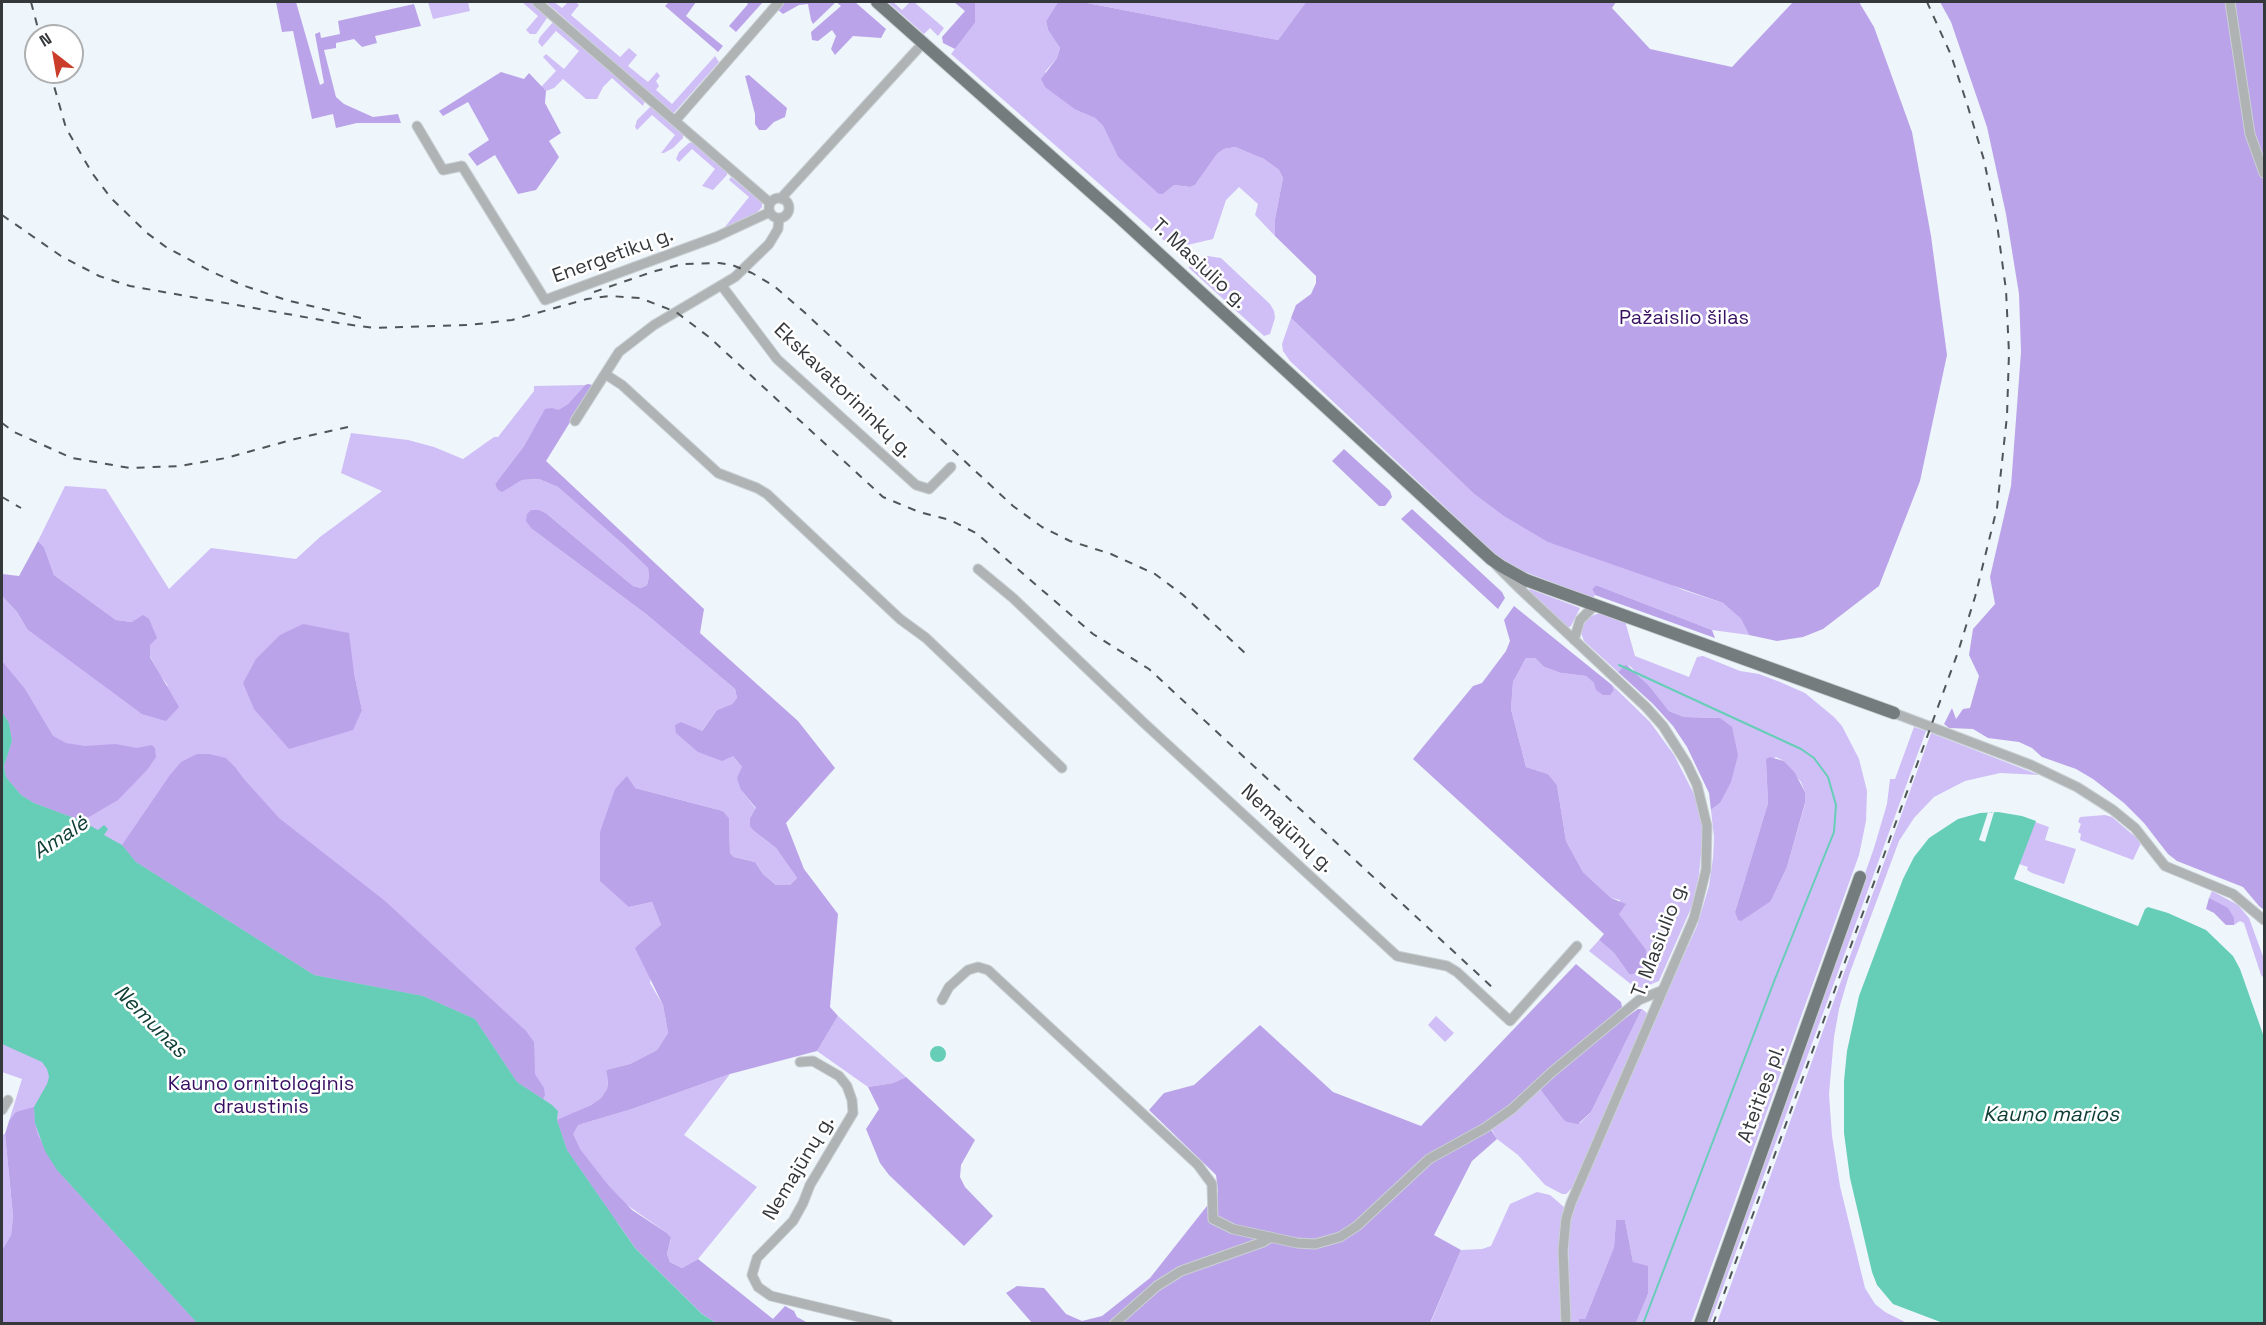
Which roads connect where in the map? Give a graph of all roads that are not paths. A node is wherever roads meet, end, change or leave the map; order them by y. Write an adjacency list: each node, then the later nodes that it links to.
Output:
1 (537, 2): 6 (street)
2 (779, 2): 6 (street)
3 (877, 2): 5 (main road, T. Masiulio g.)
4 (2230, 2): 8 (street)
5 (924, 42): 9 (street); 17 (main road, T. Masiulio g.)
6 (675, 121): 10 (street)
7 (417, 126): 10 (street, Energetikų g.)
8 (2265, 173)
9 (782, 199): 10 (street); 11 (street)
10 (770, 208): 11 (street)
11 (780, 218): 12 (street)
12 (722, 286): 13 (street); 15 (street, Ekskavatorininkų g.)
13 (605, 374): 14 (street); 21 (street)
14 (574, 421)
15 (951, 467)
16 (978, 569): 24 (street, Nemajūnų g.)
17 (1523, 585): 18 (main road, T. Masiulio g.); 19 (street, T. Masiulio g.)
18 (1595, 605): 19 (street); 20 (main road, T. Masiulio g.)
19 (1574, 640): 25 (street, T. Masiulio g.)
20 (1894, 713): 23 (street, T. Masiulio g.)
21 (1062, 768)
22 (1860, 877): 34 (main road, Ateities pl.)
23 (2265, 920)
24 (1577, 946)
25 (1663, 990): 30 (street); 33 (street, T. Masiulio g.)
26 (942, 999): 30 (street)
27 (801, 1062): 31 (street, Nemajūnų g.)
28 (8, 1100): 29 (street)
29 (2, 1110)
30 (1271, 1237): 32 (street)
31 (888, 1323)
32 (1114, 1323)
33 (1566, 1323)
34 (1700, 1323)

